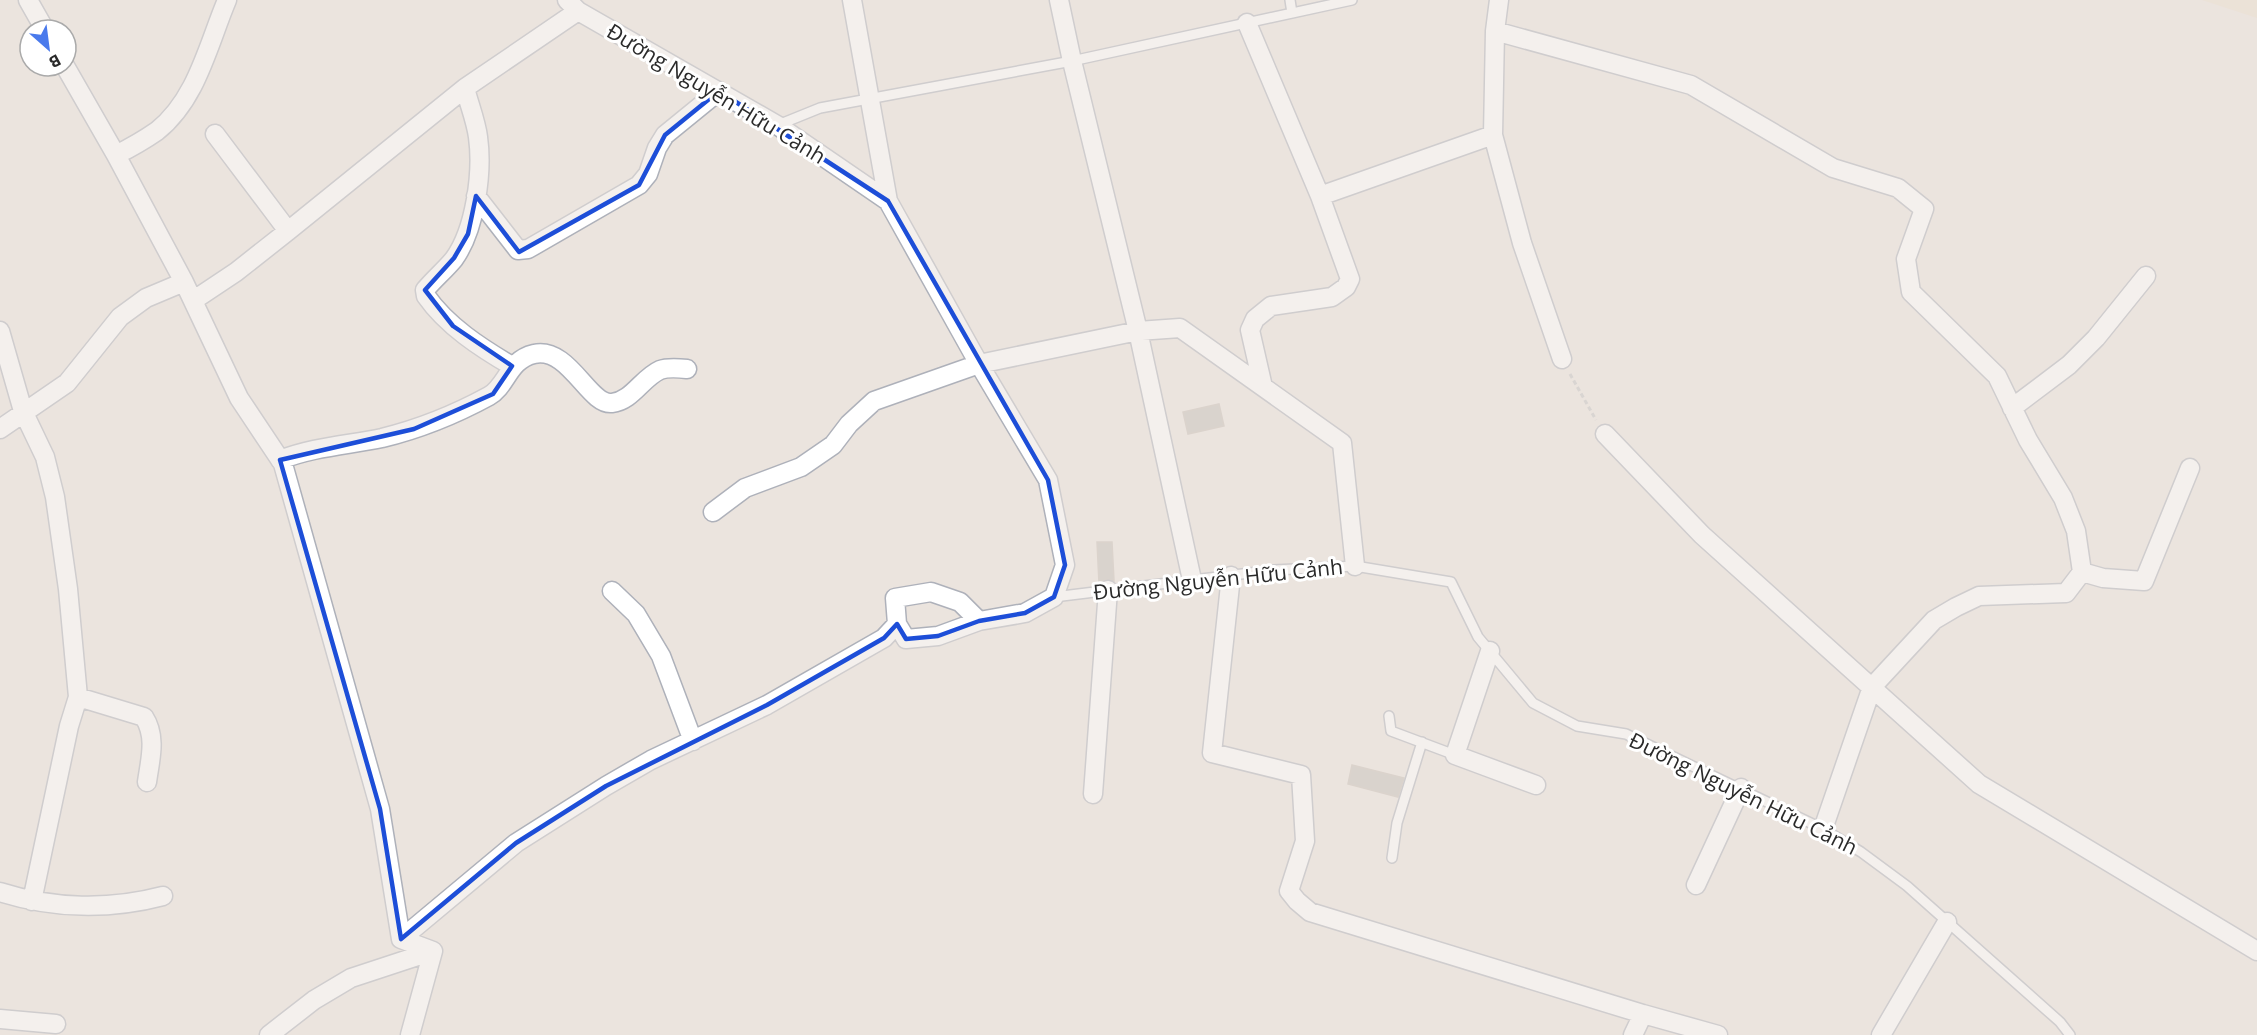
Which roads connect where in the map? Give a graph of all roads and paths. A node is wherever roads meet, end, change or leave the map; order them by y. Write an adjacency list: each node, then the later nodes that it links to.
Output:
1 (28, 0): 10 (street)
2 (227, 0): 21 (street)
3 (852, 0): 17 (street)
4 (1059, 0): 13 (street)
5 (1290, 0): 9 (lane)
6 (1352, 0): 9 (lane)
7 (1498, 0): 12 (street)
8 (572, 6): 15 (street); 16 (street, Đường Nguyễn Hữu Cảnh)
9 (1292, 13): 11 (lane)
10 (38, 18)
11 (1247, 23): 13 (lane); 23 (street)
12 (1495, 31): 20 (street); 36 (street)
13 (1072, 61): 17 (lane); 30 (street)
14 (72, 78): 21 (street)
15 (465, 88): 22 (street); 25 (street)
16 (719, 91): 18 (street, Đường Nguyễn Hữu Cảnh); 22 (street)
17 (870, 98): 18 (lane); 24 (street)
18 (777, 125): 24 (street, Đường Nguyễn Hữu Cảnh)
19 (215, 134): 25 (street)
20 (1493, 135): 23 (street); 31 (street)
21 (116, 155): 27 (street)
22 (476, 196): 33 (street)
23 (1320, 196): 35 (street)
24 (888, 201): 32 (street, Đường Nguyễn Hữu Cảnh)
25 (288, 231): 28 (street)
26 (2146, 276): 36 (street)
27 (184, 282): 28 (street); 37 (street)
28 (194, 300): 40 (street)
29 (0, 331): 37 (street)
30 (1138, 331): 32 (street); 35 (street); 46 (street)
31 (1562, 359): 39 (path)
32 (979, 364): 42 (street); 49 (street, Đường Nguyễn Hữu Cảnh)
33 (512, 366): 34 (street); 40 (street)
34 (687, 369)
35 (1263, 387): 43 (street)
36 (2012, 408): 44 (street)
37 (23, 411): 38 (street); 54 (street)
38 (0, 429)
39 (1605, 434): 53 (street)
40 (280, 460): 70 (street)
41 (2190, 468): 44 (street)
42 (712, 512)
43 (1355, 566): 45 (lane, Đường Nguyễn Hữu Cảnh); 52 (lane, Đường Nguyễn Hữu Cảnh)
44 (2082, 572): 53 (street)
45 (1231, 576): 46 (lane, Đường Nguyễn Hữu Cảnh); 73 (street)
46 (1192, 580): 47 (lane, Đường Nguyễn Hữu Cảnh)
47 (1108, 590): 49 (lane, Đường Nguyễn Hữu Cảnh); 62 (street)
48 (612, 591): 56 (street)
49 (1054, 597): 50 (street)
50 (979, 621): 51 (street); 51 (street)
51 (897, 624): 56 (street)
52 (1490, 651): 58 (street); 61 (lane, Đường Nguyễn Hữu Cảnh)
53 (1872, 687): 63 (street); 72 (street)
54 (78, 697): 59 (street); 68 (street)
55 (1389, 716): 57 (lane)
56 (693, 741): 70 (street)
57 (1422, 742): 58 (lane); 64 (lane)
58 (1455, 755): 60 (street)
59 (147, 782)
60 (1536, 785)
61 (1741, 788): 63 (lane, Đường Nguyễn Hữu Cảnh); 65 (street)
62 (1093, 794)
63 (1823, 829): 69 (lane, Đường Nguyễn Hữu Cảnh)
64 (1392, 858)
65 (1696, 885)
66 (0, 892): 68 (street)
67 (163, 896): 68 (street)
68 (32, 901)
69 (1947, 922): 80 (street); 81 (lane, Đường Nguyễn Hữu Cảnh)
70 (401, 939): 71 (street)
71 (433, 951): 76 (street); 77 (street)
72 (2257, 951)
73 (1643, 1014): 78 (street); 79 (street)
74 (0, 1019): 75 (street)
75 (56, 1024)
76 (269, 1035)
77 (410, 1035)
78 (1633, 1035)
79 (1718, 1035)
80 (1881, 1035)
81 (2070, 1035)

